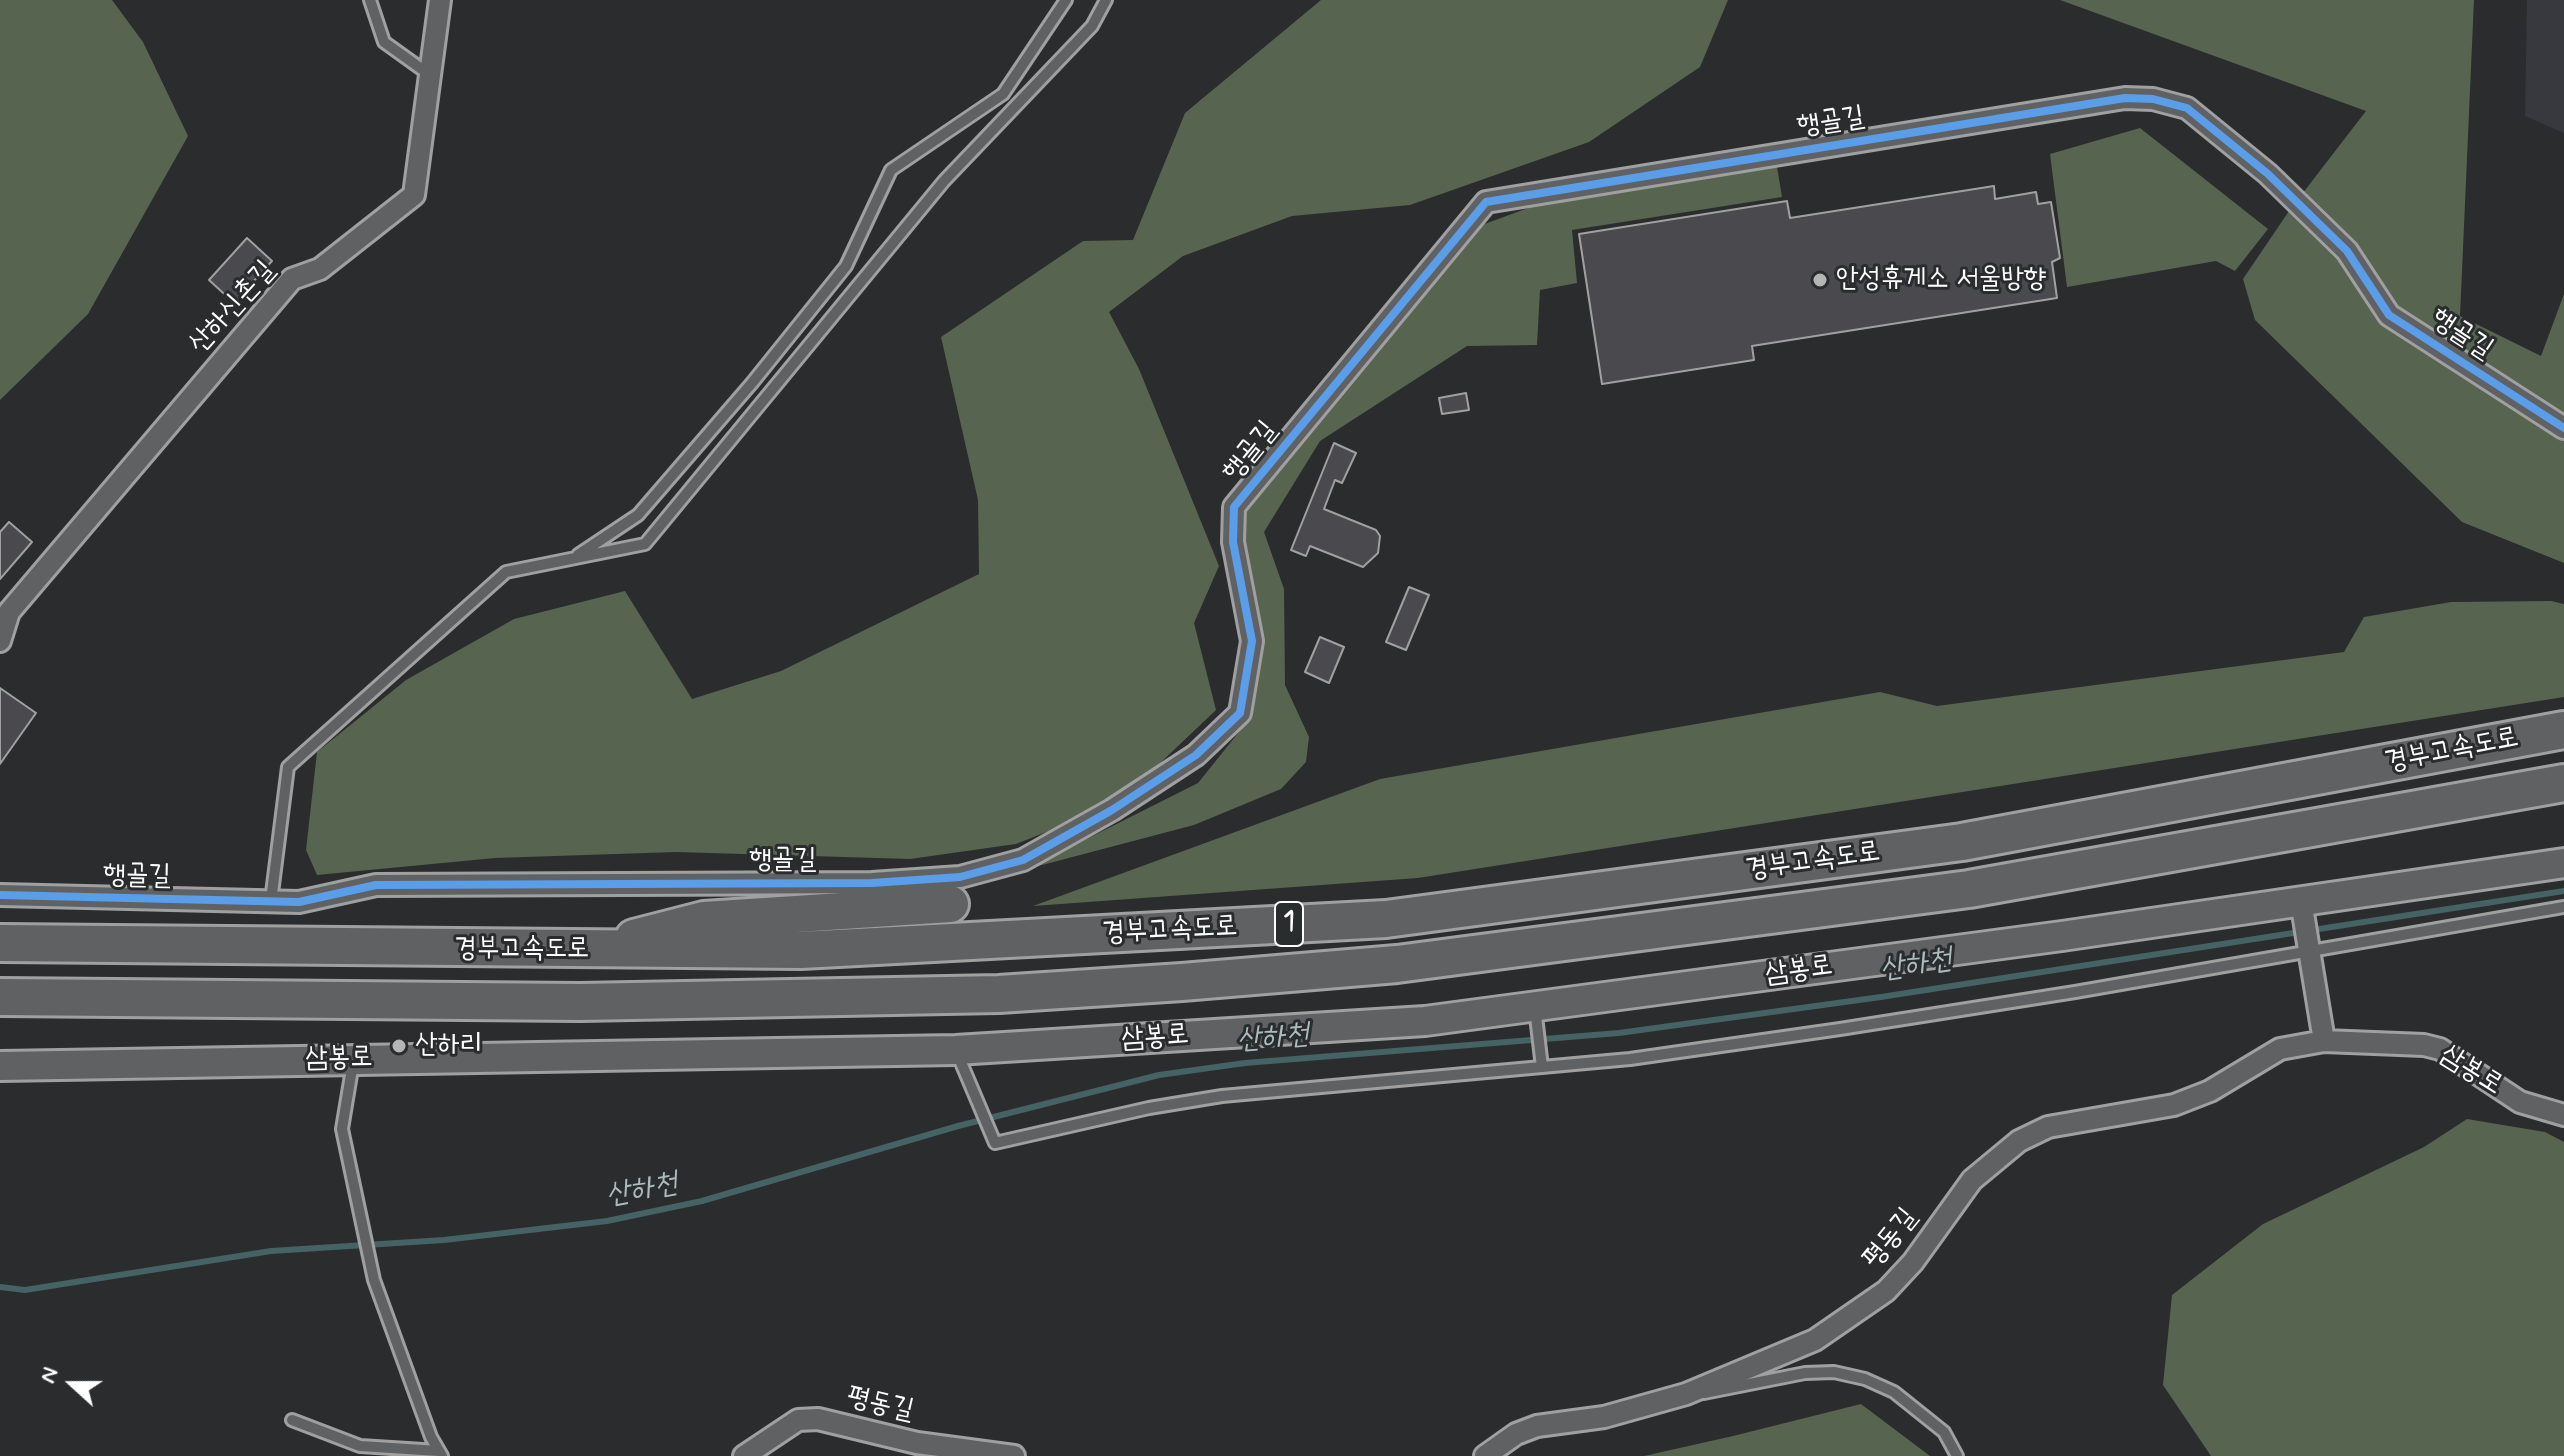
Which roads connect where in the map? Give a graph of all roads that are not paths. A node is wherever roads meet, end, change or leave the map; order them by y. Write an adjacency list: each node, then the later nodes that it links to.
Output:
1 (370, 0): 5 (lane)
2 (440, 0): 5 (street, 산하신촌길)
3 (1066, 0): 7 (lane)
4 (1106, 0): 7 (lane)
5 (430, 75): 8 (street, 산하신촌길)
6 (2564, 428): 13 (street, 행골길)
7 (573, 558): 13 (lane)
8 (0, 641)
9 (2564, 730): 19 (highway, 경부고속도로 / 1)
10 (2564, 783): 20 (highway, 경부고속도로 / 1)
11 (2564, 863): 14 (main road, 삼봉로)
12 (0, 895): 13 (street, 행골길)
13 (271, 901)
14 (2301, 901): 18 (street); 21 (main road, 삼봉로)
15 (950, 904): 19 (highway)
16 (2564, 907): 18 (lane)
17 (0, 943): 19 (highway, 경부고속도로 / 1)
18 (2309, 947): 22 (street); 26 (lane)
19 (579, 951)
20 (0, 997)
21 (1536, 1016): 23 (main road, 삼봉로); 26 (lane)
22 (2324, 1041): 27 (street, 삼봉로); 28 (street, 평동길)
23 (956, 1050): 24 (main road, 삼봉로); 26 (lane)
24 (354, 1059): 25 (main road, 삼봉로); 30 (lane)
25 (0, 1066)
26 (1542, 1067)
27 (2564, 1115)
28 (1686, 1394): 33 (street, 평동길); 34 (lane)
29 (292, 1420): 30 (lane)
30 (441, 1454)
31 (744, 1456): 32 (street, 평동길)
32 (1014, 1456)
33 (1485, 1456)
34 (1957, 1456)

